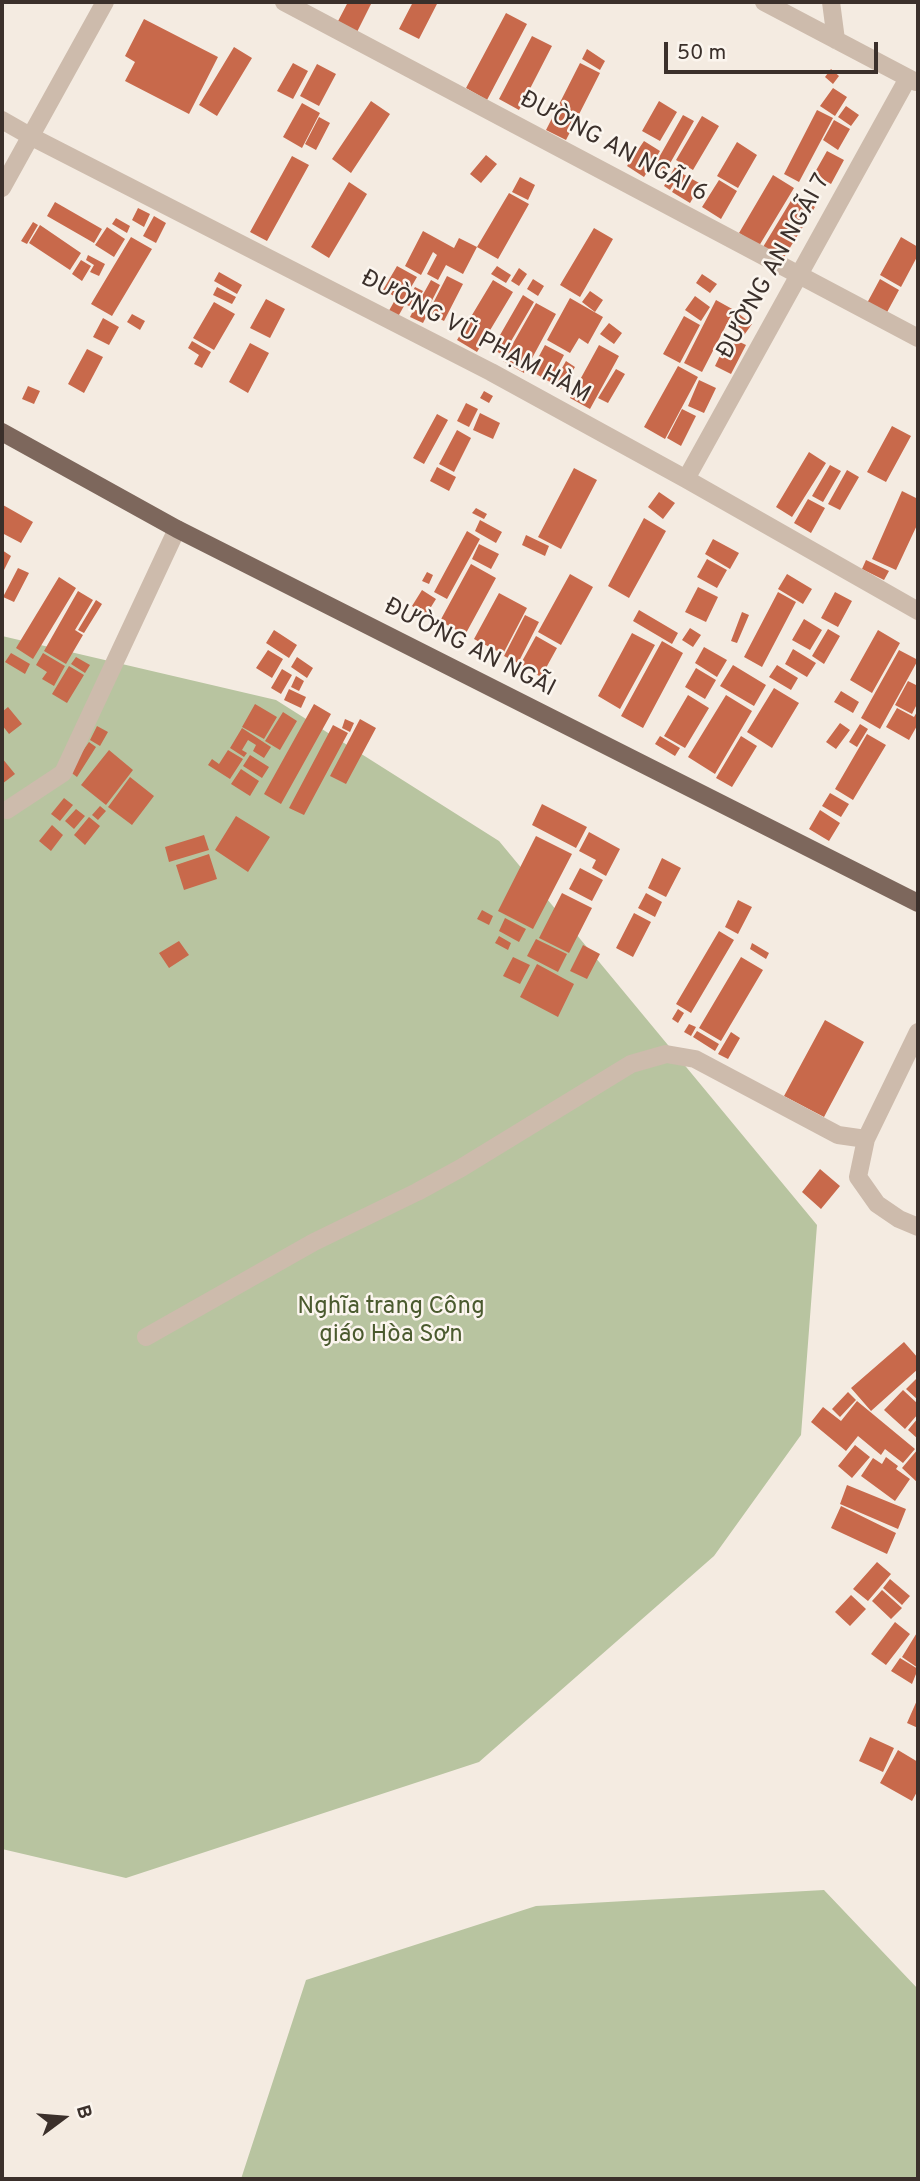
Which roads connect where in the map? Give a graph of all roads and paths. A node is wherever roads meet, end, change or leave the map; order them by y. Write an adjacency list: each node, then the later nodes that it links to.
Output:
1 (105, 2): 8 (street)
2 (284, 2): 10 (street, ĐƯỜNG AN NGÃI 6)
3 (764, 2): 5 (street)
4 (831, 2): 5 (street)
5 (836, 40): 6 (street)
6 (913, 81): 10 (street, ĐƯỜNG AN NGÃI 7)
7 (2, 120): 8 (street, ĐƯỜNG VŨ PHẠM HÀM)
8 (30, 136): 9 (street); 13 (street, ĐƯỜNG VŨ PHẠM HÀM)
9 (2, 188)
10 (799, 275): 11 (street, ĐƯỜNG AN NGÃI 6); 13 (street, ĐƯỜNG AN NGÃI 7)
11 (918, 338)
12 (2, 432): 14 (main road, ĐƯỜNG AN NGÃI)
13 (686, 479): 15 (street, ĐƯỜNG VŨ PHẠM HÀM)
14 (177, 529): 16 (street); 17 (main road, ĐƯỜNG AN NGÃI)
15 (918, 611)
16 (7, 810)
17 (918, 903)
18 (918, 1032): 19 (street)
19 (866, 1139): 20 (street); 21 (street)
20 (918, 1227)
21 (146, 1337)

